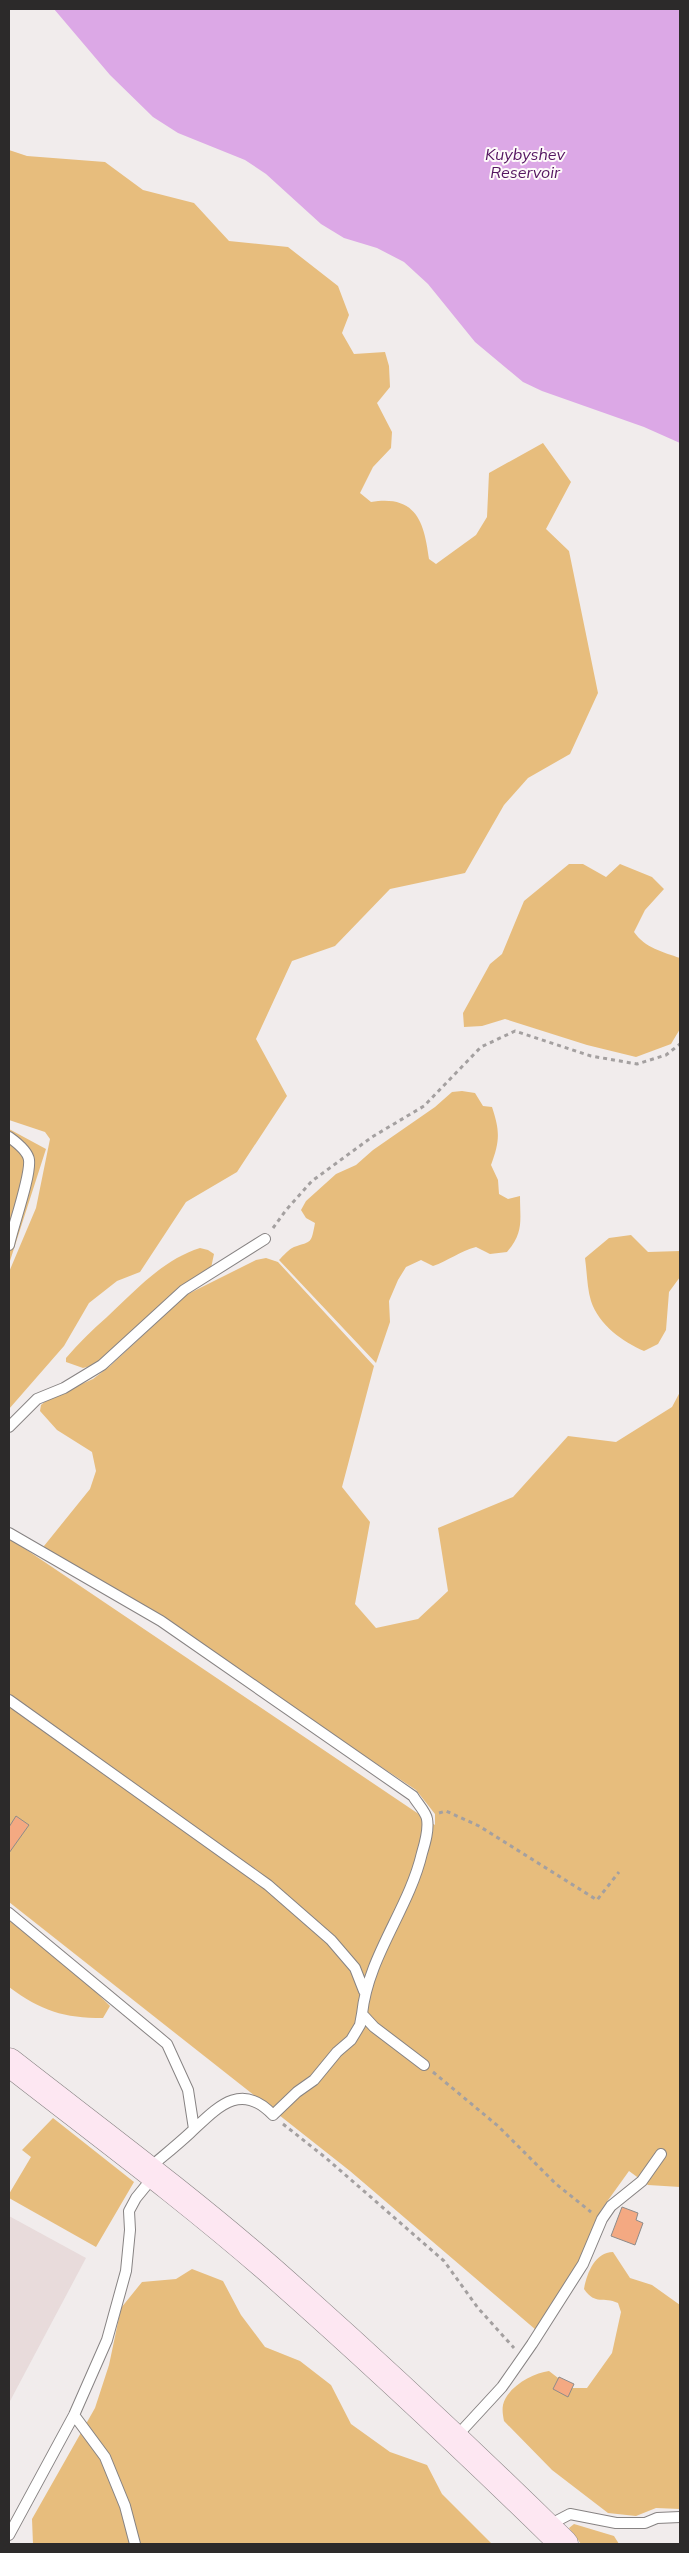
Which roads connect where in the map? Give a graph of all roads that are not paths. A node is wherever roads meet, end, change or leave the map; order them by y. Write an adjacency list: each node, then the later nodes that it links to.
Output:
1 (9, 1137): 3 (lane)
2 (265, 1239): 4 (lane)
3 (9, 1245)
4 (9, 1427)
5 (9, 1533): 8 (lane)
6 (9, 1700): 8 (lane)
7 (9, 1913): 12 (lane)
8 (364, 1992): 9 (lane)
9 (362, 2014): 11 (lane); 12 (lane)
10 (9, 2062): 14 (street)
11 (424, 2065)
12 (194, 2129): 14 (lane)
13 (661, 2154): 16 (lane)
14 (151, 2172): 15 (lane); 16 (street)
15 (74, 2415): 18 (lane); 20 (lane)
16 (455, 2438): 19 (street)
17 (680, 2517): 19 (lane)
18 (9, 2535)
19 (555, 2535)
20 (135, 2544)

